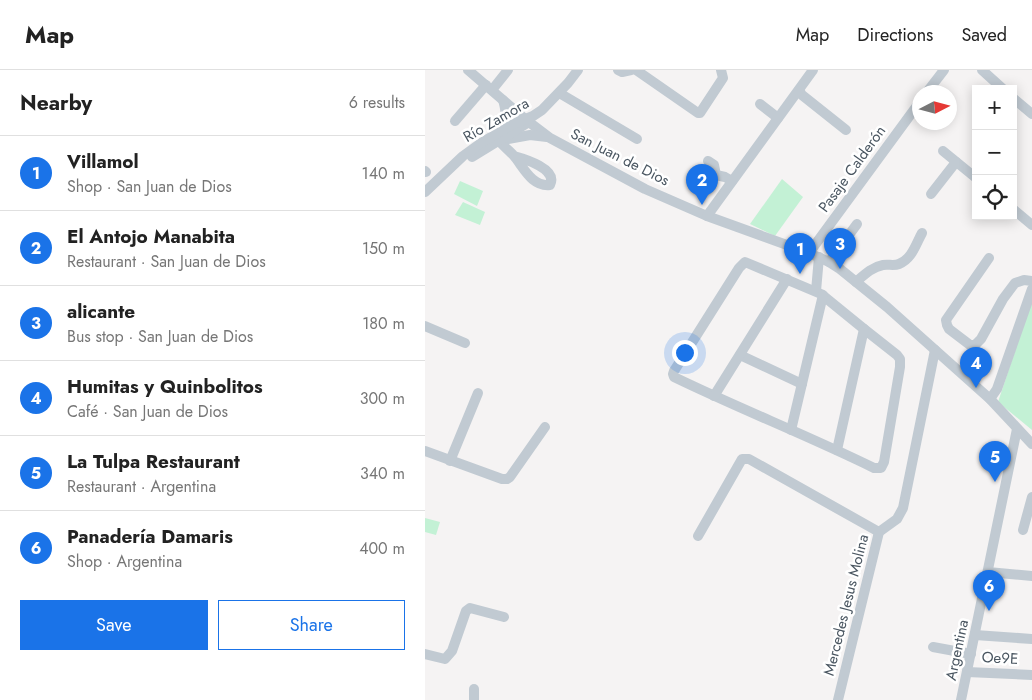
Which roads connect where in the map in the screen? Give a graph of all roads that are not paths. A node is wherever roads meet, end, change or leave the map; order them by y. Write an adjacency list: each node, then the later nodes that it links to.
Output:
1 (468, 70): 14 (street, San Juan de Dios)
2 (507, 70): 14 (street)
3 (578, 70): 11 (street, Río Zamora)
4 (619, 70): 5 (street)
5 (631, 70)
6 (637, 70): 7 (street)
7 (721, 70)
8 (944, 70): 12 (street)
9 (982, 70): 13 (street)
10 (809, 72): 15 (street)
11 (568, 83): 16 (street); 20 (street, Río Zamora)
12 (932, 85)
13 (999, 85)
14 (489, 88): 17 (street, San Juan de Dios); 25 (street)
15 (799, 90): 24 (street); 27 (street)
16 (561, 94): 28 (street); 29 (street)
17 (503, 100): 21 (street, San Juan de Dios); 30 (street)
18 (1017, 101): 23 (street)
19 (760, 104): 24 (street)
20 (542, 110): 21 (street); 26 (street, Río Zamora)
21 (517, 112): 26 (street, San Juan de Dios)
22 (912, 112): 46 (street, Pasaje Calderón)
23 (1032, 114)
24 (779, 118): 38 (street)
25 (455, 121)
26 (527, 121): 28 (street, San Juan de Dios); 30 (street, Río Zamora); 31 (street, Río Zamora)
27 (846, 130)
28 (551, 138): 31 (street); 42 (street, San Juan de Dios)
29 (637, 139)
30 (481, 143): 36 (street, Río Zamora)
31 (496, 143): 33 (street); 36 (street, Río Zamora)
32 (943, 151): 35 (street)
33 (514, 156)
34 (708, 161): 38 (street)
35 (956, 162): 37 (street); 40 (street)
36 (448, 172): 39 (street, Río Zamora)
37 (972, 175)
38 (732, 181): 42 (street)
39 (425, 192)
40 (931, 194)
41 (1017, 213): 44 (street)
42 (707, 216): 46 (street, San Juan de Dios)
43 (857, 224): 48 (street)
44 (1032, 225)
45 (922, 233): 51 (street)
46 (809, 252): 48 (street, San Juan de Dios)
47 (989, 258): 50 (street)
48 (824, 260): 51 (street, San Juan de Dios); 53 (street)
49 (787, 279): 53 (street); 58 (street); 61 (street)
50 (1032, 281)
51 (856, 282): 57 (street, San Juan de Dios)
52 (1032, 289): 62 (street)
53 (820, 293): 55 (street); 59 (street)
54 (425, 326): 56 (street)
55 (864, 329): 67 (street); 67 (street)
56 (465, 343)
57 (935, 350): 62 (street, San Juan de Dios); 72 (street, Mercedes Jesus Molina)
58 (740, 354): 59 (street); 61 (street)
59 (802, 384): 65 (street)
60 (478, 393): 69 (street)
61 (714, 396): 65 (street)
62 (990, 399): 64 (street, San Juan de Dios)
63 (545, 427): 69 (street)
64 (1017, 429): 66 (street, San Juan de Dios); 74 (street, Argentina)
65 (791, 430): 67 (street)
66 (1032, 444)
67 (837, 450)
68 (425, 451): 69 (street)
69 (450, 461)
70 (1032, 497): 71 (street)
71 (1023, 530)
72 (879, 532): 73 (street); 86 (street, Mercedes Jesus Molina)
73 (698, 536)
74 (988, 572): 75 (street); 77 (street, Argentina)
75 (1032, 576)
76 (504, 617): 80 (street)
77 (975, 635): 78 (street); 81 (street, Argentina)
78 (1032, 639)
79 (933, 646): 81 (street)
80 (425, 654)
81 (971, 654): 82 (street, Argentina)
82 (967, 672): 83 (street, Oe9E); 87 (street, Argentina)
83 (1032, 675)
84 (474, 688): 85 (street)
85 (474, 700)
86 (838, 700)
87 (961, 700)

